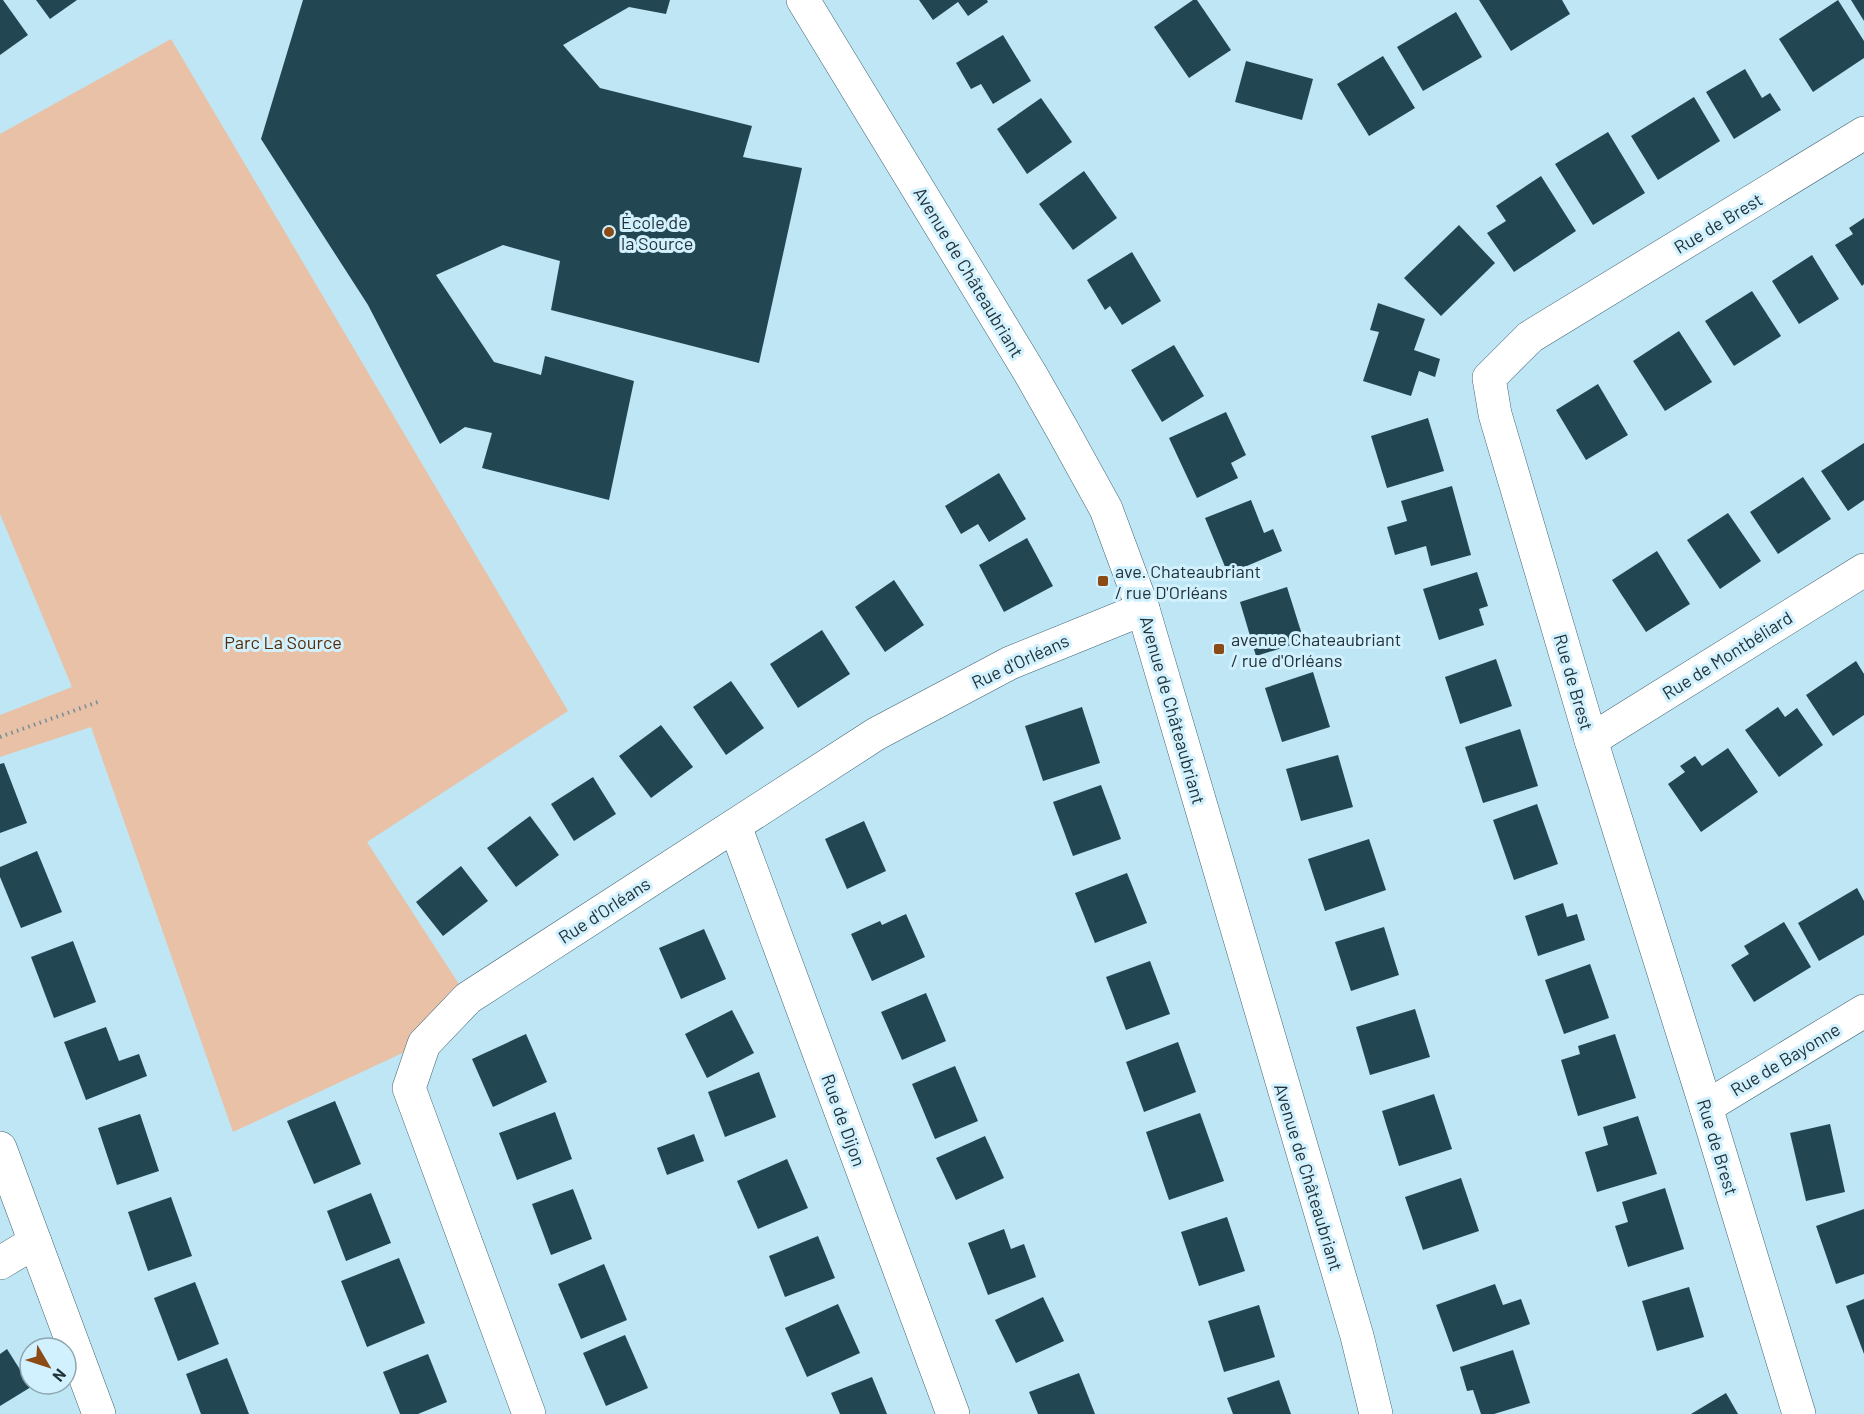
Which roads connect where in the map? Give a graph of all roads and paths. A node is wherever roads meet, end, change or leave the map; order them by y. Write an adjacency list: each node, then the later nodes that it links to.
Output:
1 (803, 0): 4 (street, Avenue de Châteaubriant)
2 (1864, 133): 7 (street, Rue de Brest)
3 (1864, 570): 7 (street, Rue de Montbéliard)
4 (1143, 609): 8 (street, Rue d'Orléans); 17 (street, Avenue de Châteaubriant)
5 (98, 702): 6 (path)
6 (0, 737)
7 (1591, 740): 10 (street, Rue de Brest)
8 (735, 826): 15 (street, Rue d'Orléans); 16 (street, Rue de Dijon)
9 (1864, 1011): 10 (street, Rue de Bayonne)
10 (1706, 1107): 18 (street, Rue de Brest)
11 (0, 1148): 12 (street)
12 (34, 1242): 13 (street); 14 (street)
13 (0, 1263)
14 (99, 1414)
15 (529, 1414)
16 (953, 1414)
17 (1376, 1414)
18 (1799, 1414)

